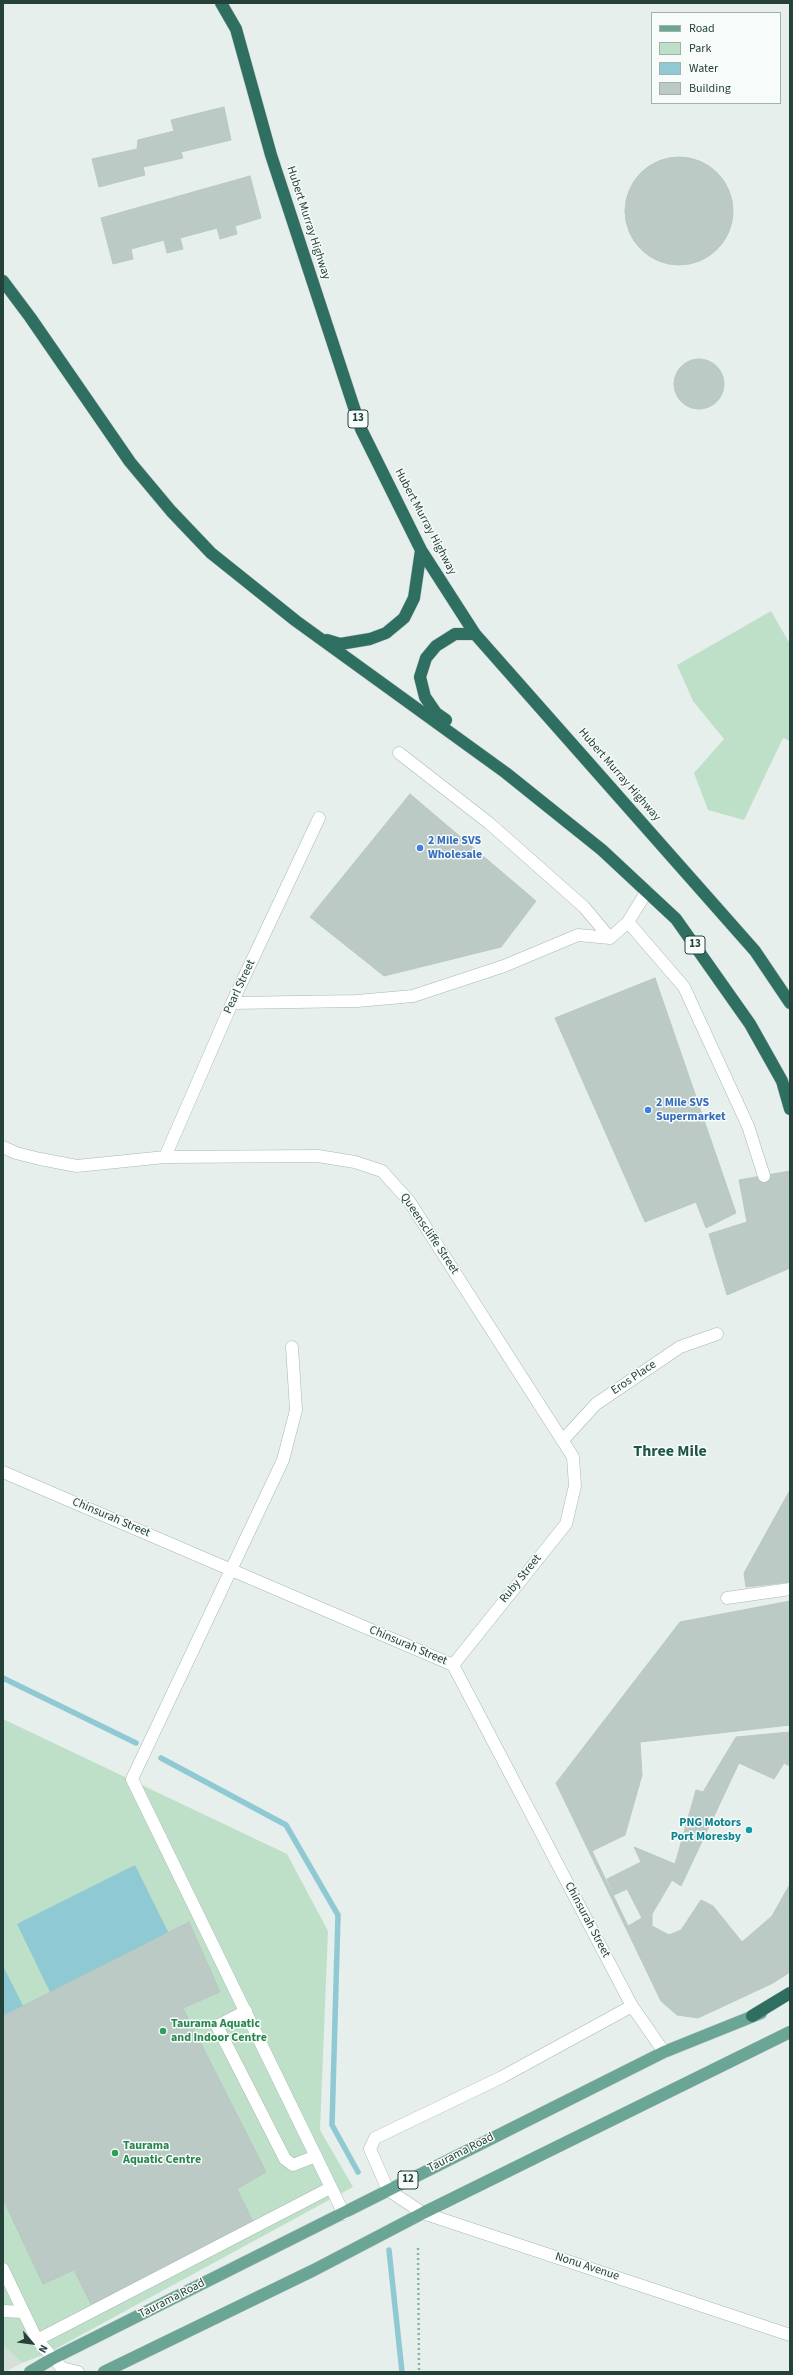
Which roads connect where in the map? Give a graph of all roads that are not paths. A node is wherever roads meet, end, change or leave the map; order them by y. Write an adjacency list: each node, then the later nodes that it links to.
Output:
1 (221, 3): 3 (highway, Hubert Murray Highway / 13)
2 (3, 281): 5 (highway, 13)
3 (421, 550): 4 (highway, Hubert Murray Highway / 13); 5 (highway)
4 (475, 634): 7 (highway); 13 (highway, Hubert Murray Highway / 13)
5 (318, 637): 7 (highway, 13)
6 (399, 753): 11 (street)
7 (506, 773): 9 (highway, 13)
8 (319, 818): 12 (street, Pearl Street)
9 (647, 891): 10 (street); 14 (highway, 13)
10 (628, 922): 11 (street); 17 (street)
11 (610, 938): 12 (street)
12 (232, 1003): 16 (street, Pearl Street)
13 (790, 1003)
14 (790, 1109)
15 (3, 1147): 16 (street, Queenscliffe Street)
16 (165, 1157): 20 (street, Queenscliffe Street)
17 (764, 1176)
18 (717, 1334): 20 (street, Eros Place)
19 (292, 1347): 23 (street)
20 (563, 1440): 22 (street, Queenscliffe Street)
21 (3, 1472): 23 (street, Chinsurah Street)
22 (575, 1486): 26 (street, Ruby Street)
23 (230, 1570): 26 (street, Chinsurah Street); 30 (street)
24 (790, 1589): 25 (street)
25 (727, 1598)
26 (453, 1665): 29 (street, Chinsurah Street)
27 (790, 1993): 31 (highway)
28 (790, 1998): 31 (main road, Taurama Road / 12)
29 (632, 2006): 33 (street, Chinsurah Street); 36 (street)
30 (246, 2011): 34 (street); 34 (street)
31 (752, 2016): 33 (main road, Taurama Road / 12)
32 (790, 2032): 37 (main road)
33 (664, 2052): 36 (main road, Taurama Road / 12)
34 (316, 2156): 35 (street)
35 (330, 2188): 38 (street); 43 (street)
36 (388, 2190): 37 (street, Nonu Avenue); 38 (main road, Taurama Road / 12)
37 (423, 2213): 42 (street, Nonu Avenue); 47 (main road)
38 (344, 2214): 44 (main road, Taurama Road / 12)
39 (3, 2269): 41 (street)
40 (3, 2311): 41 (street)
41 (22, 2312): 43 (street)
42 (790, 2335)
43 (36, 2340): 44 (street)
44 (52, 2359): 45 (main road, Taurama Road / 12); 46 (street)
45 (30, 2372)
46 (78, 2372)
47 (104, 2372)

